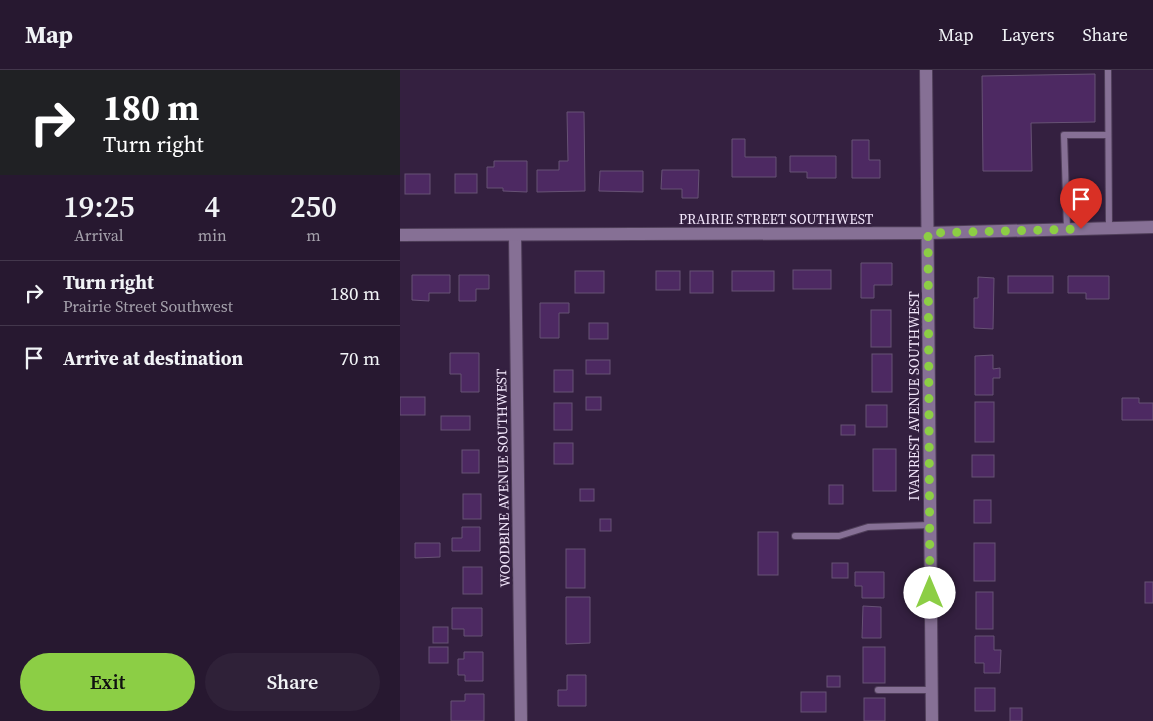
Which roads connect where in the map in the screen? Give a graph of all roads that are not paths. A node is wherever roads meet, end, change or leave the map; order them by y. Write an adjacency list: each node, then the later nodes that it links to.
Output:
1 (926, 70): 7 (street, IVANREST AVENUE SOUTHWEST)
2 (1108, 70): 3 (lane)
3 (1108, 135): 5 (lane); 6 (lane)
4 (1153, 226): 5 (street, PRAIRIE STREET SOUTHWEST)
5 (1110, 227): 6 (street, PRAIRIE STREET SOUTHWEST)
6 (1066, 229): 7 (street, PRAIRIE STREET SOUTHWEST)
7 (928, 233): 9 (street, PRAIRIE STREET SOUTHWEST); 10 (street, IVANREST AVENUE SOUTHWEST)
8 (400, 235): 9 (street, PRAIRIE STREET SOUTHWEST)
9 (515, 235): 14 (street, WOODBINE AVENUE SOUTHWEST)
10 (930, 525): 11 (lane); 13 (street, IVANREST AVENUE SOUTHWEST)
11 (795, 536)
12 (878, 690): 13 (lane)
13 (932, 690): 15 (street, IVANREST AVENUE SOUTHWEST)
14 (521, 721)
15 (932, 721)

